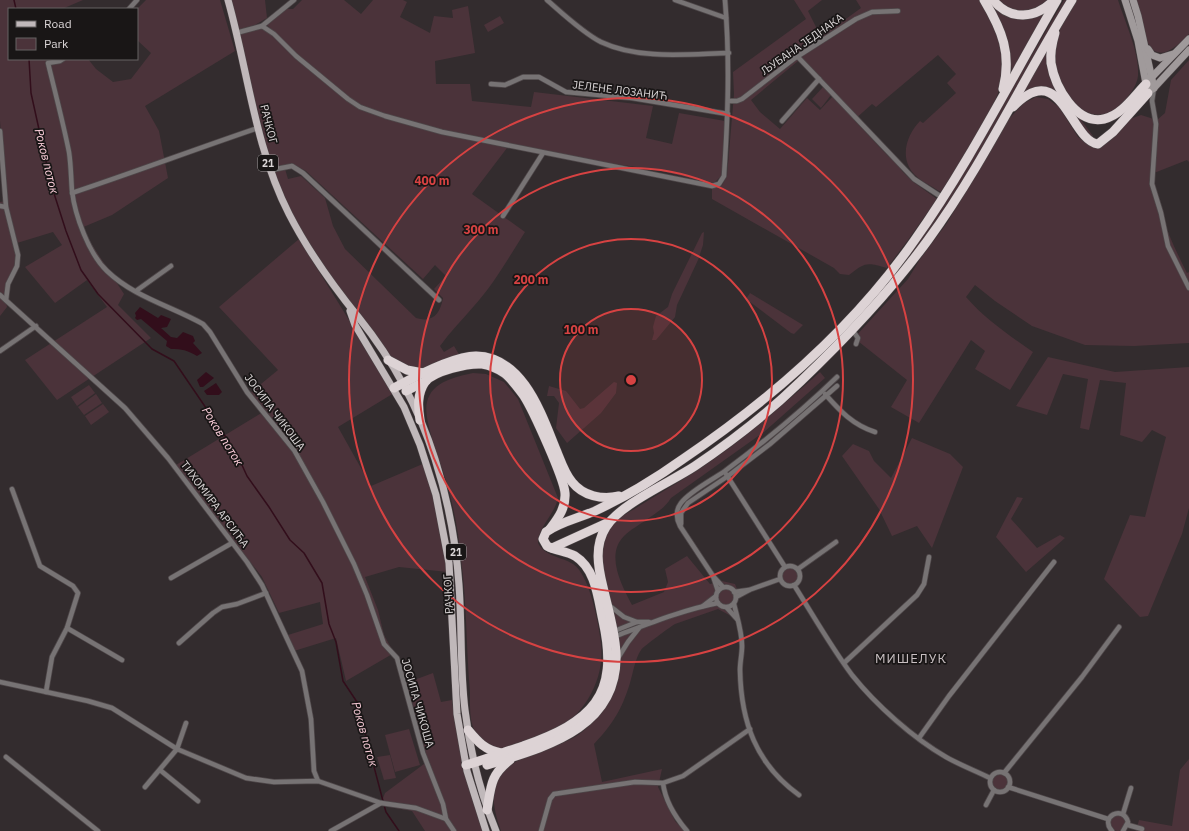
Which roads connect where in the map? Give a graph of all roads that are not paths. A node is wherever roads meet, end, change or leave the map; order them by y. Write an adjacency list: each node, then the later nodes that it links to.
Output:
1 (137, 0): 13 (street)
2 (228, 0): 18 (main road, РАЧКОГ / 21)
3 (294, 0): 17 (street)
4 (547, 0): 23 (street)
5 (675, 0): 16 (street)
6 (724, 0): 16 (street)
7 (984, 0): 30 (highway)
8 (993, 0): 9 (highway)
9 (1056, 0): 30 (highway)
10 (1072, 0): 15 (highway)
11 (1125, 0): 28 (street)
12 (1133, 0): 20 (street)
13 (130, 8)
14 (898, 11): 24 (street, ЉУБАНА ЈЕДНАКА)
15 (1062, 15): 28 (highway); 33 (highway)
16 (726, 18): 23 (street)
17 (262, 26): 18 (street); 36 (street)
18 (236, 33): 34 (main road, РАЧКОГ / 21)
19 (1189, 39): 22 (street)
20 (1144, 40): 22 (street); 28 (street)
21 (1189, 50): 28 (street)
22 (1176, 52): 28 (street)
23 (728, 53): 29 (street)
24 (797, 56): 26 (street); 29 (street, ЉУБАНА ЈЕДНАКА)
25 (62, 60): 38 (street, ЈОСИПА ЧИКОША)
26 (819, 79): 32 (street); 39 (street)
27 (490, 84): 31 (street, ЈЕЛЕНЕ ЛОЗАНИЋ)
28 (1151, 89): 33 (highway); 44 (street)
29 (729, 102): 31 (street)
30 (996, 110): 39 (highway)
31 (728, 114): 36 (street)
32 (782, 121)
33 (999, 125): 51 (highway)
34 (258, 128): 37 (main road, РАЧКОГ / 21); 38 (street)
35 (0, 131): 41 (street)
36 (543, 153): 42 (street)
37 (270, 170): 48 (street); 49 (main road, РАЧКОГ / 21)
38 (72, 194): 45 (street, ЈОСИПА ЧИКОША)
39 (941, 201): 66 (highway)
40 (0, 206): 41 (street)
41 (6, 208): 47 (street)
42 (503, 216)
43 (171, 266): 45 (street)
44 (1189, 288)
45 (136, 291): 129 (street, ЈОСИПА ЧИКОША)
46 (0, 295): 47 (street, ТИХОМИРА АРСИЋА)
47 (6, 300): 50 (street, ТИХОМИРА АРСИЋА)
48 (440, 300)
49 (348, 307): 54 (main road, РАЧКОГ / 21); 58 (main road, РАЧКОГ / 21)
50 (36, 326): 53 (street); 71 (street, ТИХОМИРА АРСИЋА)
51 (853, 330): 52 (street); 67 (highway)
52 (856, 344)
53 (0, 351)
54 (388, 360): 55 (highway); 58 (main road, РАЧКОГ / 21)
55 (424, 377): 58 (highway); 61 (highway); 66 (highway); 69 (highway)
56 (837, 378): 59 (street)
57 (837, 386): 60 (street)
58 (401, 388): 61 (main road, РАЧКОГ / 21); 113 (main road, РАЧКОГ / 21)
59 (823, 392): 60 (street); 63 (street)
60 (827, 396): 62 (street); 64 (street)
61 (420, 420): 107 (main road, РАЧКОГ / 21)
62 (875, 432)
63 (725, 471): 64 (street); 68 (street)
64 (728, 476): 68 (street); 75 (street)
65 (12, 489): 95 (street)
66 (630, 493): 69 (highway)
67 (609, 522): 72 (highway); 87 (highway)
68 (681, 528): 77 (street)
69 (549, 530): 72 (highway)
70 (836, 542): 76 (street)
71 (232, 543): 78 (street); 84 (street, ТИХОМИРА АРСИЋА)
72 (552, 548): 98 (highway)
73 (929, 557): 102 (street)
74 (1054, 562): 108 (street)
75 (785, 567): 76 (street); 79 (street)
76 (798, 569): 80 (street)
77 (713, 576): 81 (street); 85 (street)
78 (171, 578)
79 (780, 579): 80 (street); 82 (street)
80 (794, 586): 102 (street)
81 (723, 587): 83 (street); 85 (street)
82 (749, 590): 83 (street); 86 (street)
83 (734, 592): 86 (street)
84 (266, 593): 99 (street); 117 (street, ТИХОМИРА АРСИЋА)
85 (717, 593): 88 (street); 90 (street)
86 (736, 597): 89 (street)
87 (607, 604): 93 (street); 98 (highway)
88 (718, 604): 90 (street); 91 (street)
89 (734, 604): 91 (street); 92 (street)
90 (703, 606): 94 (street)
91 (727, 608): 92 (street)
92 (737, 619): 106 (street)
93 (638, 622): 94 (street); 98 (street)
94 (648, 622): 96 (street)
95 (67, 628): 100 (street); 104 (street)
96 (640, 628): 98 (street); 101 (street)
97 (1119, 628): 115 (street)
98 (610, 635): 101 (highway); 110 (highway)
99 (179, 643)
100 (122, 660)
101 (616, 660): 111 (highway)
102 (844, 663): 108 (street)
103 (0, 682): 104 (street)
104 (46, 692): 109 (street)
105 (186, 723): 109 (street)
106 (750, 729): 118 (street); 123 (street)
107 (468, 730): 110 (highway); 113 (main road, РАЧКОГ / 21)
108 (919, 738): 116 (street)
109 (177, 748): 114 (street); 117 (street)
110 (501, 753): 113 (highway)
111 (515, 756): 113 (highway); 127 (highway)
112 (6, 757): 134 (street)
113 (470, 767): 127 (main road, РАЧКОГ / 21); 137 (main road, РАЧКОГ / 21)
114 (160, 770): 119 (street); 124 (street)
115 (1004, 773): 116 (street); 120 (street)
116 (990, 778): 122 (street)
117 (318, 781): 125 (street)
118 (662, 783): 139 (street); 140 (street)
119 (145, 787)
120 (1008, 787): 122 (street); 130 (street)
121 (1131, 788): 128 (street)
122 (994, 790): 126 (street)
123 (799, 795)
124 (198, 801)
125 (381, 802): 129 (street); 132 (street)
126 (986, 805)
127 (487, 810): 138 (main road, РАЧКОГ / 21)
128 (1123, 814): 130 (street); 131 (street)
129 (446, 819): 136 (street, ЈОСИПА ЧИКОША)
130 (1108, 819): 141 (street)
131 (1128, 825): 133 (street); 142 (street)
132 (339, 829): 135 (street)
133 (1142, 829)
134 (98, 831)
135 (331, 831)
136 (454, 831)
137 (486, 831)
138 (496, 831)
139 (541, 831)
140 (687, 831)
141 (1112, 831)
142 (1123, 831)

